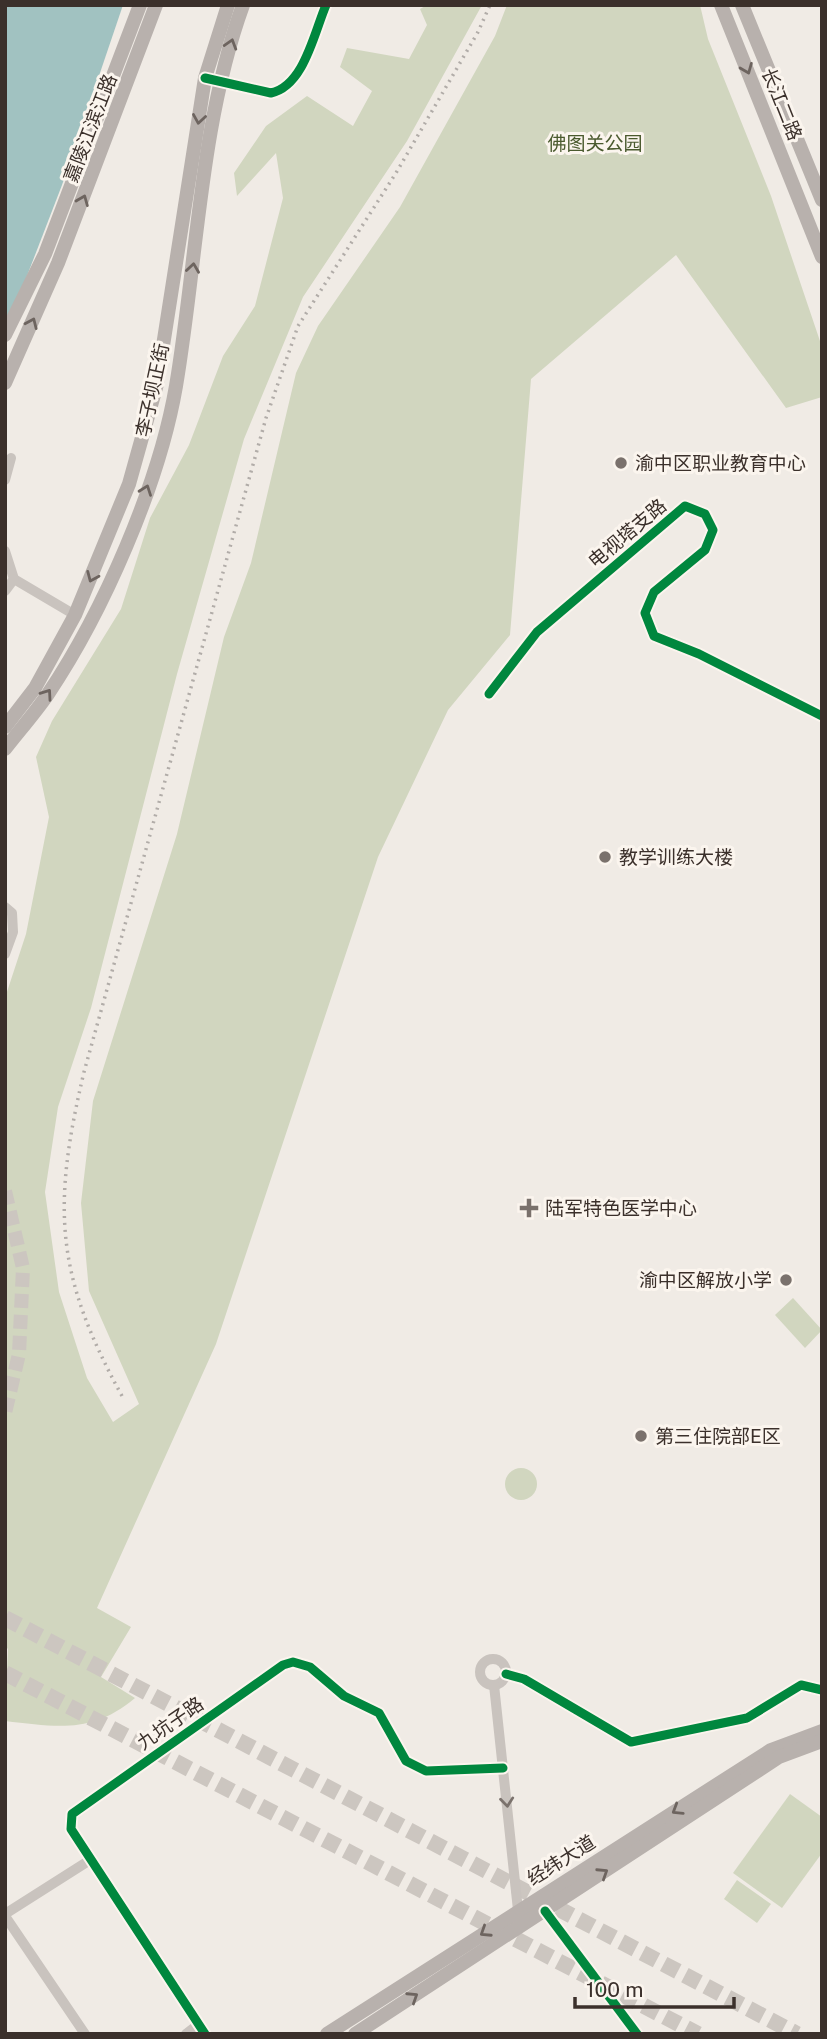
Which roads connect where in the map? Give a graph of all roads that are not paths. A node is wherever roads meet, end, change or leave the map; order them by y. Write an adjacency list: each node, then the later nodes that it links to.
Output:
1 (140, 5): 10 (main road, 嘉陵江滨江路)
2 (156, 5): 11 (main road, 嘉陵江滨江路, one-way to 2)
3 (327, 5): 7 (street)
4 (721, 5): 9 (main road, 长江二路, one-way to 9)
5 (742, 5): 8 (main road, 长江二路)
6 (237, 6): 7 (main road, 李子坝正街)
7 (212, 80): 17 (main road, 李子坝正街, one-way to 17); 21 (main road, 李子坝正街, one-way to 7)
8 (822, 200)
9 (822, 257)
10 (5, 335)
11 (5, 383)
12 (11, 458): 13 (street)
13 (5, 480)
14 (5, 551): 15 (street)
15 (14, 579): 16 (street); 17 (street)
16 (5, 591)
17 (75, 615): 20 (main road, 李子坝正街)
18 (489, 694): 19 (street, 电视塔支路)
19 (822, 716)
20 (5, 727)
21 (5, 749)
22 (5, 907): 23 (street)
23 (5, 954)
24 (506, 1674): 25 (street); 25 (street); 26 (street)
25 (494, 1685): 29 (street)
26 (822, 1690)
27 (822, 1731): 31 (main road, 经纬大道, one-way to 31)
28 (822, 1741): 32 (main road, 经纬大道, one-way to 28)
29 (503, 1768): 30 (street, 九坑子路); 31 (street, one-way to 31)
30 (90, 1860): 33 (street); 34 (street, 九坑子路)
31 (519, 1910): 37 (main road, 经纬大道, one-way to 37)
32 (545, 1911): 38 (main road, 经纬大道, one-way to 32); 39 (street)
33 (5, 1915): 35 (street)
34 (202, 2029): 36 (street)
35 (85, 2034)
36 (186, 2034)
37 (327, 2034)
38 (355, 2034)
39 (637, 2034)

